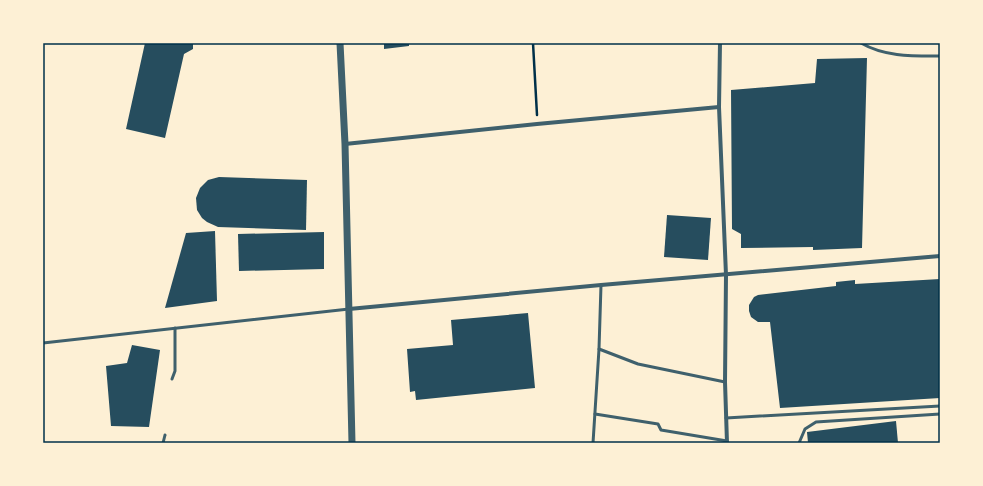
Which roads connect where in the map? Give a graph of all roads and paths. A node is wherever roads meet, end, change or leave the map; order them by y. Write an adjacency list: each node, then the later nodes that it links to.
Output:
1 (340, 43): 8 (street)
2 (533, 43): 7 (path)
3 (720, 43): 6 (street)
4 (861, 43): 5 (lane)
5 (940, 56)
6 (719, 107): 7 (street); 10 (street)
7 (537, 124): 8 (street)
8 (345, 144): 12 (street)
9 (940, 256): 10 (street)
10 (726, 275): 11 (street); 17 (street)
11 (601, 285): 12 (street); 15 (lane)
12 (349, 309): 13 (lane); 25 (street)
13 (176, 328): 14 (lane); 16 (lane)
14 (43, 343)
15 (599, 349): 17 (lane); 19 (lane)
16 (172, 379)
17 (725, 382): 21 (street)
18 (940, 406): 21 (lane)
19 (595, 414): 23 (lane); 26 (lane)
20 (940, 414): 27 (lane)
21 (726, 418): 23 (street)
22 (165, 435): 24 (lane)
23 (727, 442)
24 (163, 443)
25 (352, 443)
26 (593, 443)
27 (799, 443)

